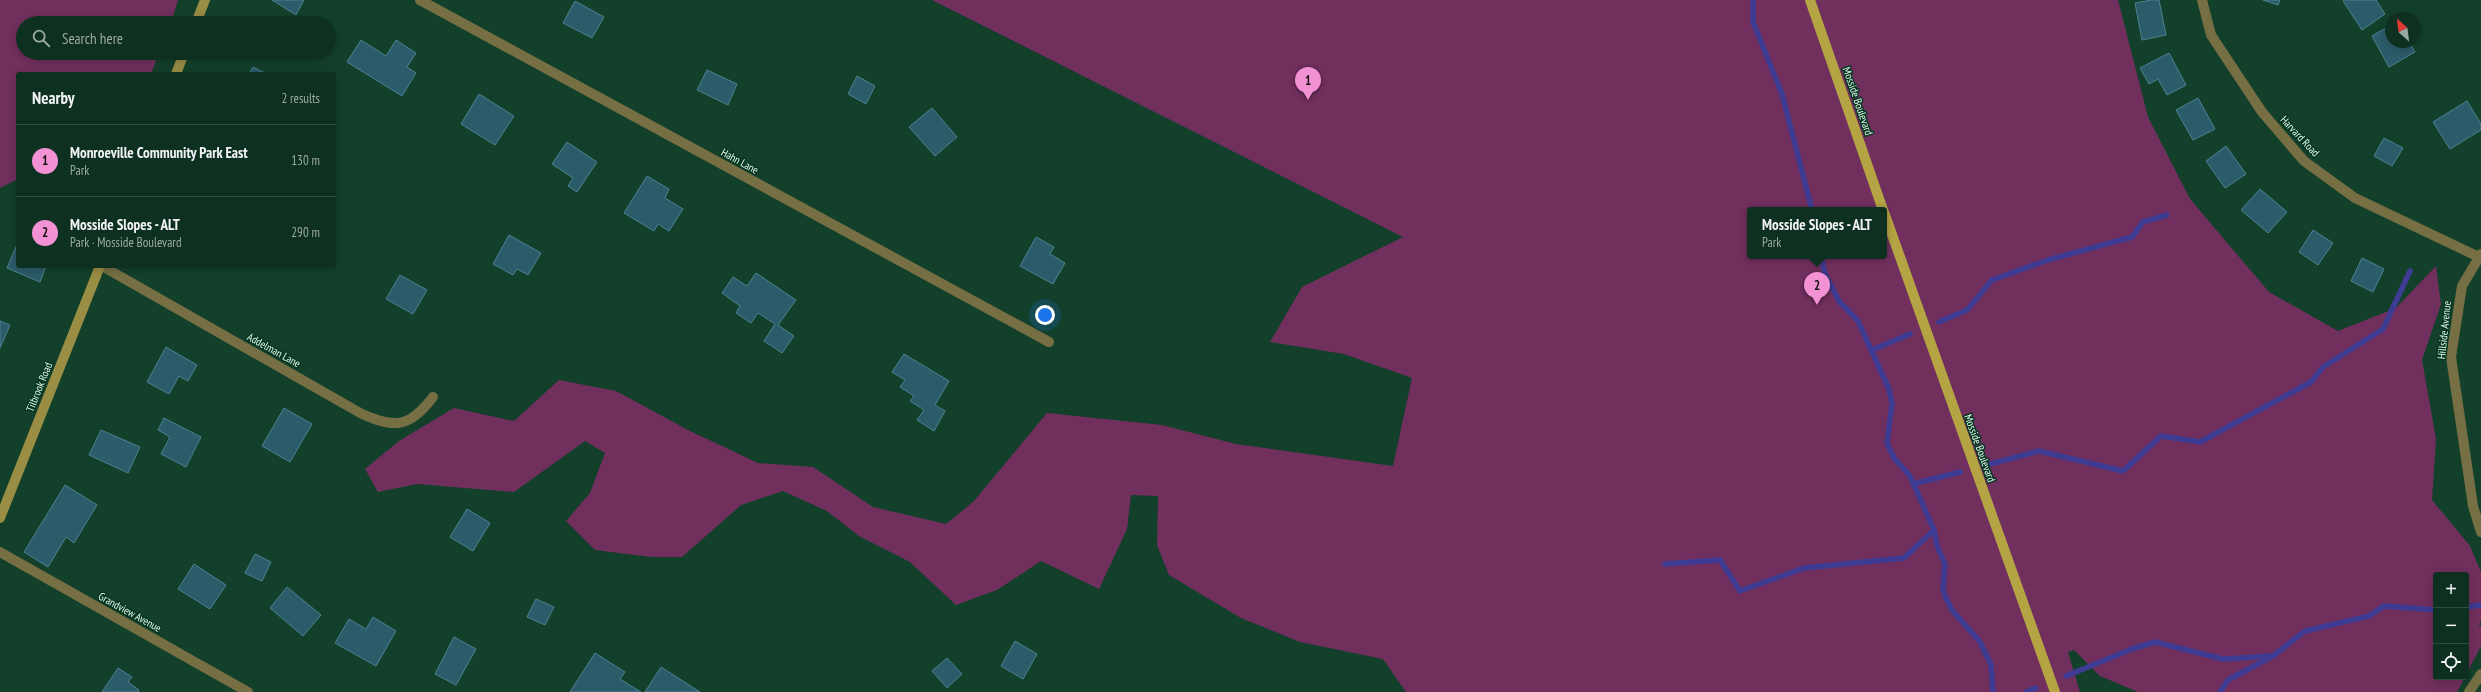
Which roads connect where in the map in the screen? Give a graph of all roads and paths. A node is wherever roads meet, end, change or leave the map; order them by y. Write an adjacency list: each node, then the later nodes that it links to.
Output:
1 (205, 0): 5 (street)
2 (420, 0): 13 (street, Hahn Lane)
3 (1810, 0): 8 (main road, Mosside Boulevard)
4 (2202, 0): 10 (street, Harvard Road)
5 (199, 16)
6 (181, 60): 7 (street)
7 (177, 72)
8 (1883, 207)
9 (1887, 219): 21 (main road, Mosside Boulevard)
10 (2480, 256): 15 (street, Hillside Avenue)
11 (100, 268): 16 (street, Tilbrook Road)
12 (105, 268): 14 (street, Addelman Lane)
13 (1049, 342)
14 (433, 397)
15 (2477, 506): 17 (street, Hillside Avenue)
16 (0, 518)
17 (2481, 532)
18 (0, 552): 20 (street, Grandview Avenue)
19 (2481, 674): 22 (street)
20 (248, 692)
21 (2055, 692)
22 (2469, 692)

